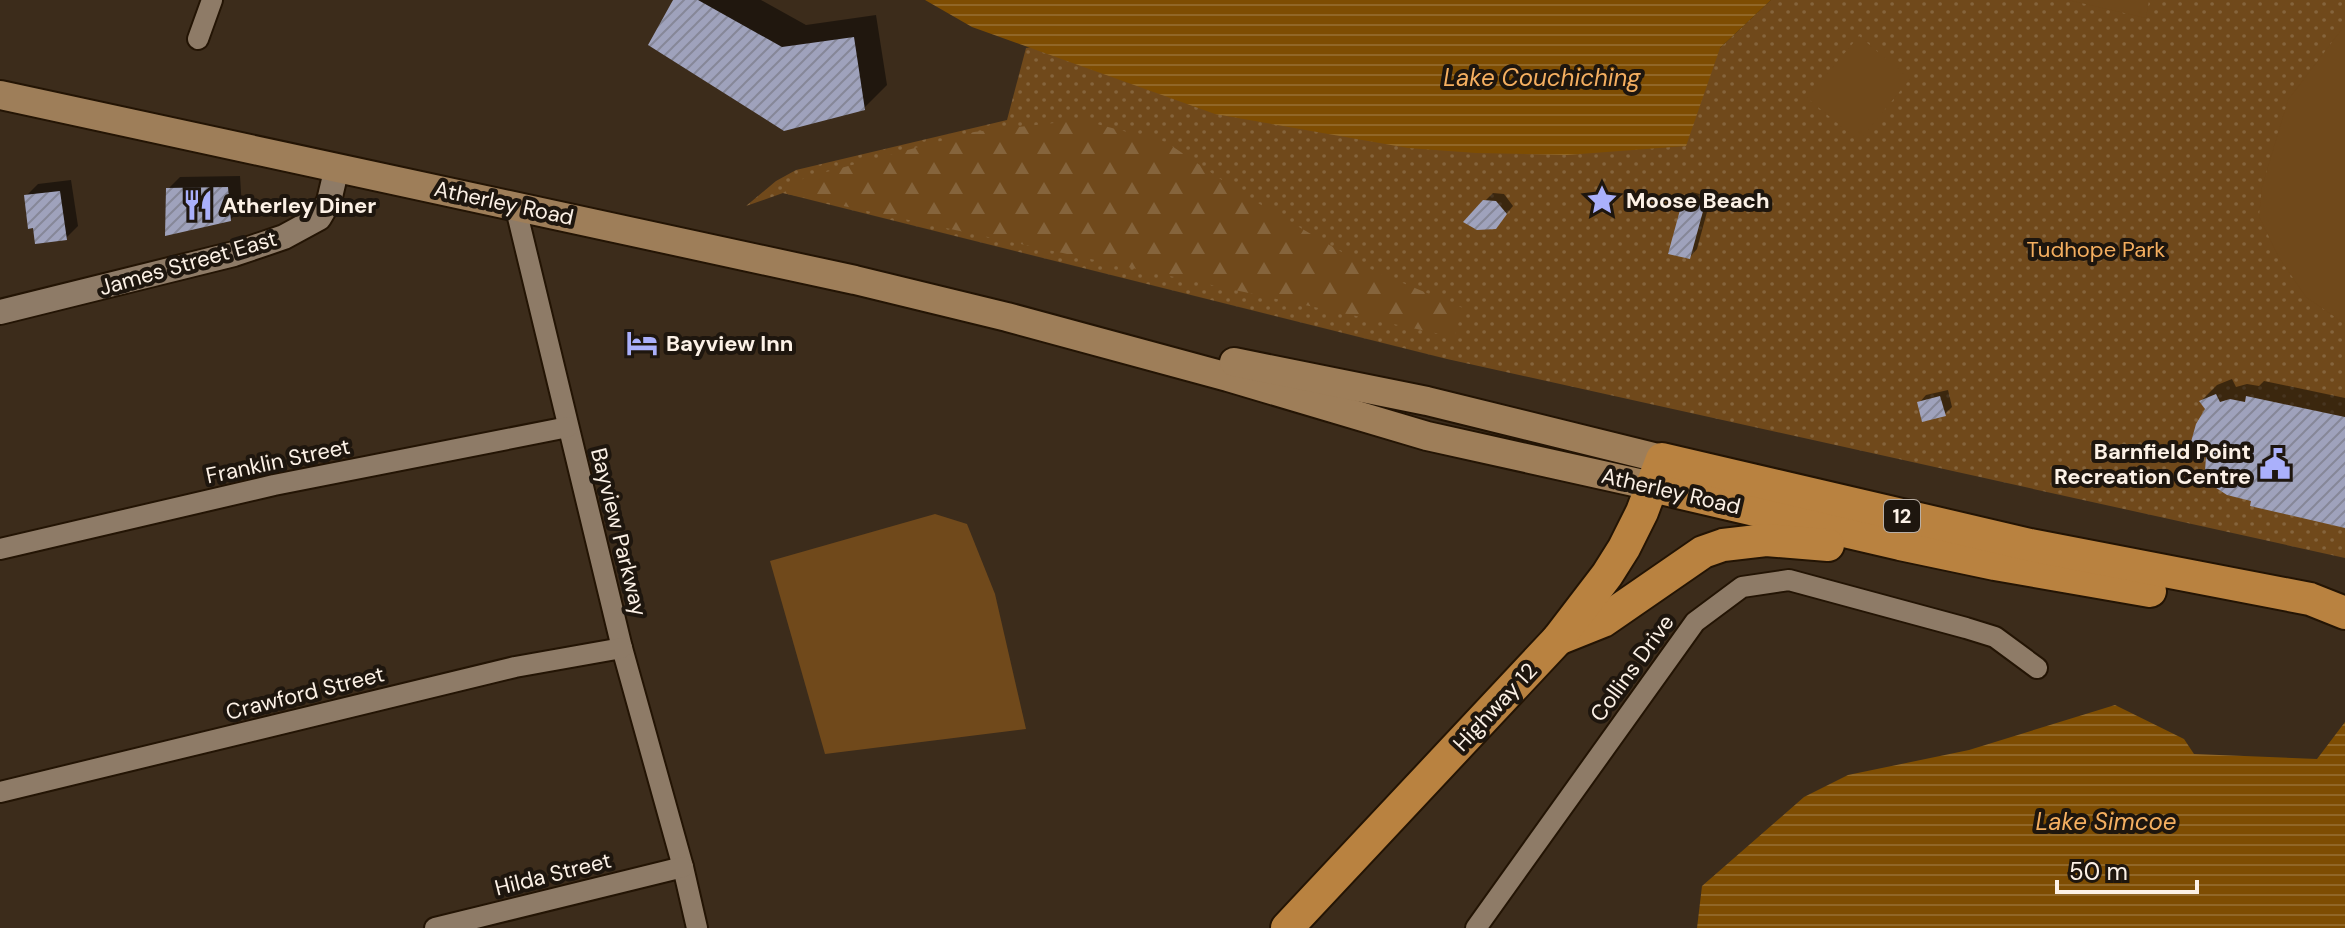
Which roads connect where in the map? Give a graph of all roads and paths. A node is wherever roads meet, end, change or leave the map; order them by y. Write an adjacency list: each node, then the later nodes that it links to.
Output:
1 (212, 0): 2 (street)
2 (198, 39)
3 (0, 95): 4 (main road, Atherley Road)
4 (337, 167): 5 (main road, Atherley Road); 6 (street, James Street East)
5 (515, 205): 7 (street, Bayview Parkway); 8 (main road, Atherley Road)
6 (0, 312)
7 (568, 427): 9 (street, Franklin Street); 14 (street, Bayview Parkway)
8 (1657, 473): 10 (highway, Atherley Road / 12); 11 (highway, Atherley Road / 12); 13 (highway, Highway 12)
9 (0, 549)
10 (1995, 564): 12 (highway, Atherley Road / 12); 13 (highway)
11 (2345, 613)
12 (2345, 619)
13 (1558, 639): 20 (highway, Highway 12)
14 (622, 648): 16 (street, Crawford Street); 17 (street, Bayview Parkway)
15 (2037, 668): 21 (street, Collins Drive)
16 (0, 792)
17 (683, 867): 18 (street, Hilda Street); 19 (street, Bayview Parkway)
18 (435, 928)
19 (697, 928)
20 (1287, 928)
21 (1476, 928)

